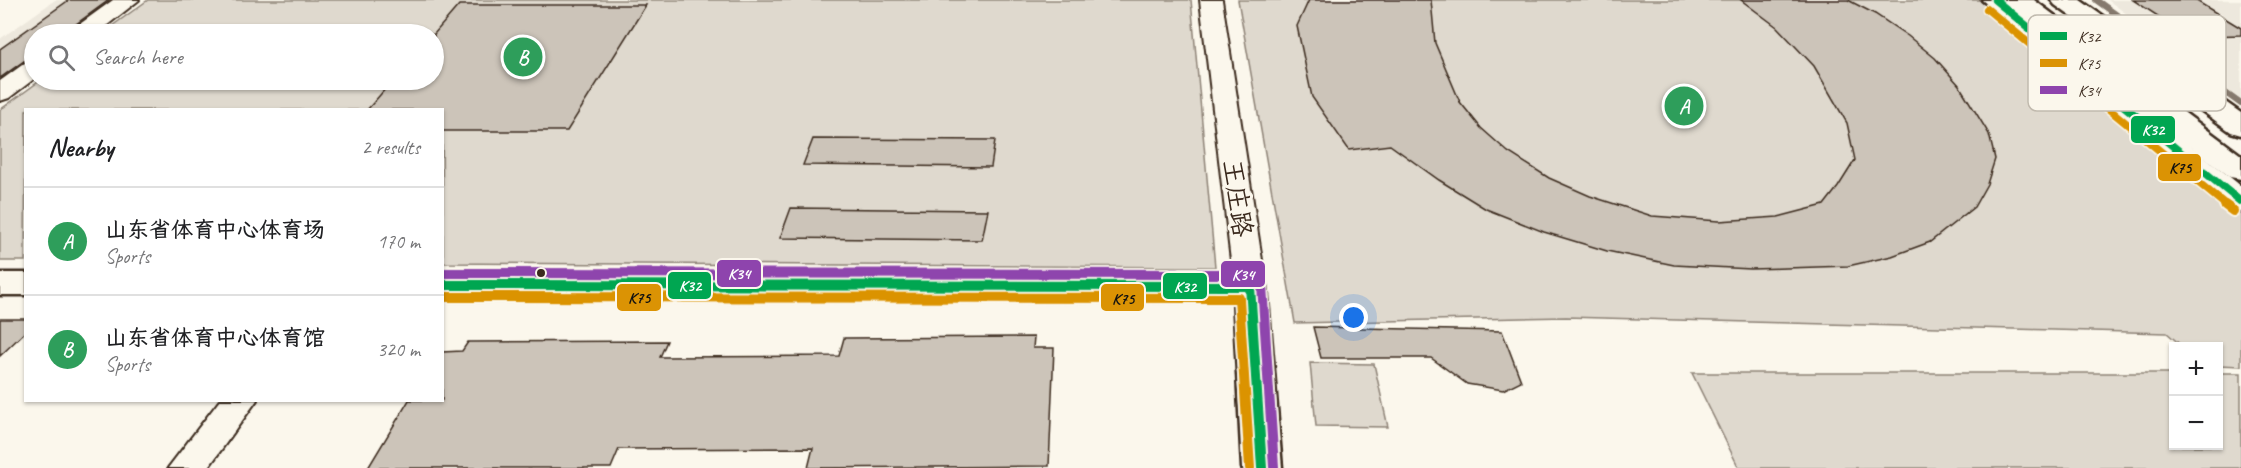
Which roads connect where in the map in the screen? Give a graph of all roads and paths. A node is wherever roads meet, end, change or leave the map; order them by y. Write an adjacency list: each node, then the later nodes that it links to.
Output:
1 (128, 0): 10 (street)
2 (1211, 0): 25 (street, 王庄路)
3 (1995, 0): 11 (main road)
4 (2018, 0): 7 (main road)
5 (2045, 0): 8 (main road)
6 (2064, 0): 9 (main road)
7 (2038, 15)
8 (2066, 15)
9 (2085, 15)
10 (95, 24)
11 (2028, 27)
12 (24, 75): 13 (street)
13 (0, 93)
14 (2130, 111): 21 (main road)
15 (2164, 111): 20 (main road)
16 (2197, 111): 19 (main road)
17 (2220, 111): 18 (main road)
18 (2241, 126)
19 (2241, 143)
20 (2241, 170)
21 (2241, 202)
22 (0, 284): 23 (main road)
23 (24, 284)
24 (444, 285): 25 (main road)
25 (1250, 286): 30 (main road, 王庄路)
26 (238, 402): 28 (street)
27 (262, 402): 29 (street)
28 (187, 468)
29 (212, 468)
30 (1262, 468)

